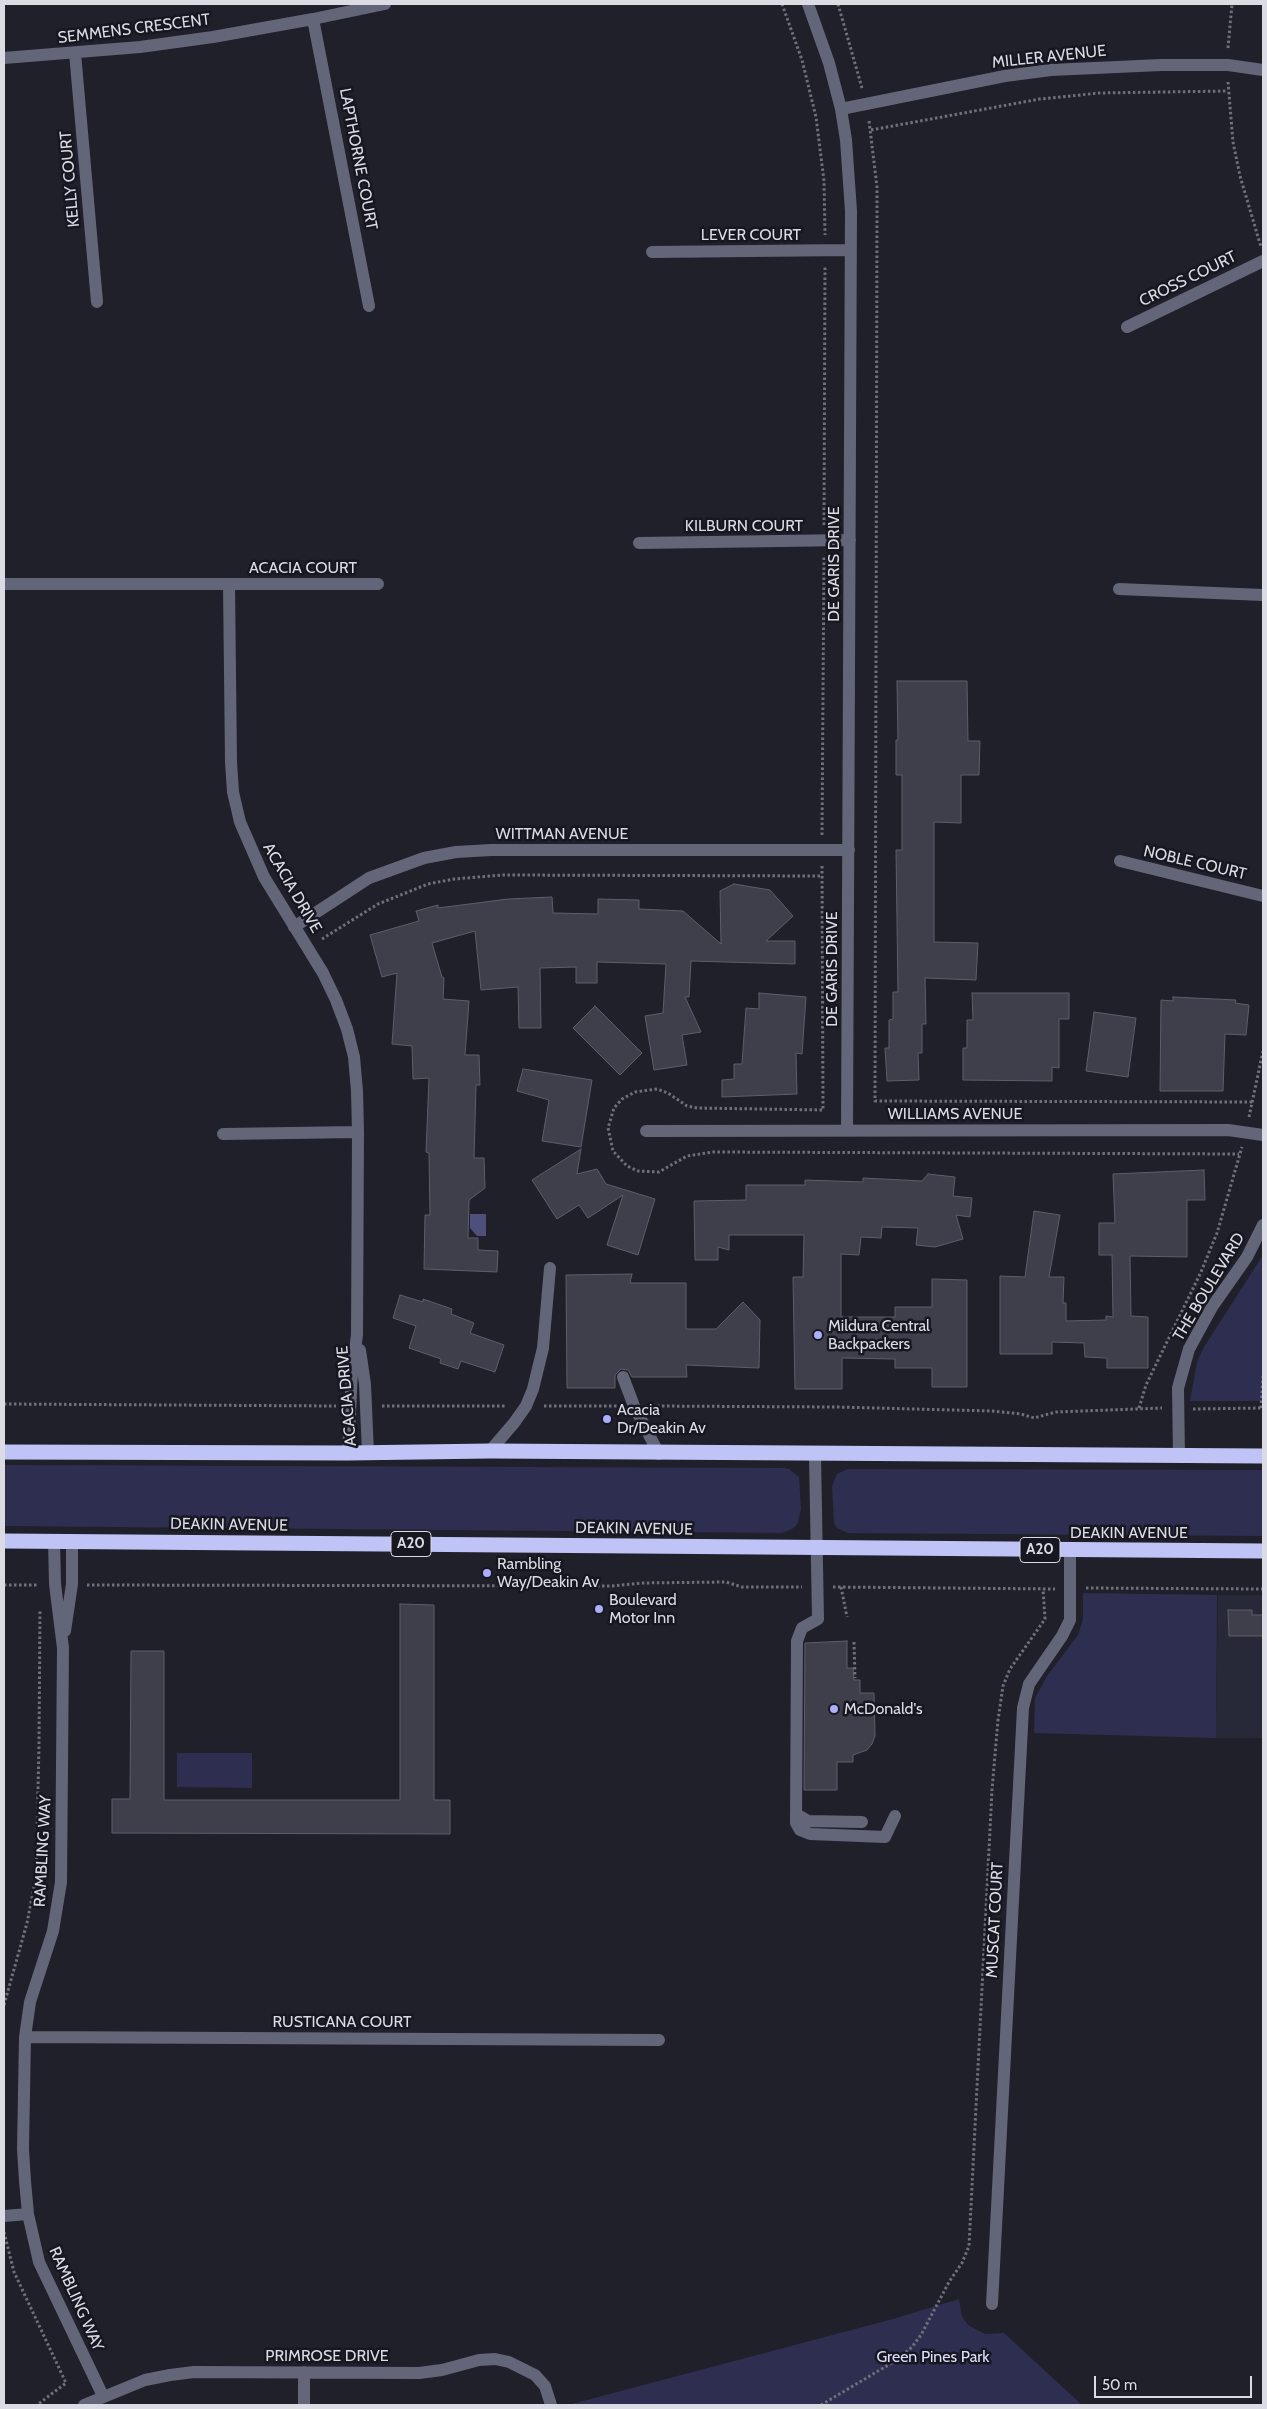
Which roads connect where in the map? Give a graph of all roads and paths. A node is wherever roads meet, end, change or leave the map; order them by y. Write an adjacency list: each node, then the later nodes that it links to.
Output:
1 (385, 4): 5 (street, SEMMENS CRESCENT)
2 (808, 4): 12 (street, DE GARIS DRIVE)
3 (838, 4): 11 (path)
4 (1232, 4): 8 (path)
5 (313, 19): 6 (street, SEMMENS CRESCENT); 19 (street, LAPTHORNE COURT)
6 (75, 53): 7 (street, SEMMENS CRESCENT); 18 (street, KELLY COURT)
7 (4, 58)
8 (1228, 65): 9 (street, MILLER AVENUE); 10 (path); 11 (street, MILLER AVENUE)
9 (1263, 70)
10 (1228, 90): 13 (path); 16 (path)
11 (867, 103): 12 (street, MILLER AVENUE); 13 (path)
12 (841, 109): 14 (street, DE GARIS DRIVE)
13 (871, 130): 35 (path)
14 (850, 250): 15 (street, LEVER COURT); 21 (street, DE GARIS DRIVE)
15 (652, 252)
16 (1263, 252)
17 (1263, 261): 20 (street, CROSS COURT)
18 (97, 302)
19 (369, 306)
20 (1127, 327)
21 (850, 540): 22 (street, KILBURN COURT); 28 (street, DE GARIS DRIVE)
22 (639, 542)
23 (4, 584): 25 (street)
24 (378, 584): 25 (street, ACACIA COURT)
25 (229, 585): 32 (street, ACACIA DRIVE)
26 (1119, 589): 27 (street)
27 (1263, 595)
28 (849, 850): 32 (street, WITTMAN AVENUE); 36 (street, DE GARIS DRIVE)
29 (1120, 861): 31 (street, NOBLE COURT)
30 (822, 876): 33 (path)
31 (1263, 896)
32 (294, 927): 37 (street, ACACIA DRIVE)
33 (322, 938)
34 (1263, 1051): 35 (path)
35 (1252, 1102): 39 (path)
36 (847, 1130): 38 (street, WILLIAMS AVENUE); 39 (street, WILLIAMS AVENUE)
37 (358, 1132): 40 (street); 44 (street, ACACIA DRIVE)
38 (646, 1132)
39 (1246, 1132): 41 (street, WILLIAMS AVENUE); 52 (path)
40 (222, 1134)
41 (1263, 1135)
42 (1263, 1225): 53 (street, THE BOULEVARD)
43 (550, 1268): 50 (street)
44 (357, 1335): 48 (street, ACACIA DRIVE); 49 (street, ACACIA DRIVE)
45 (1263, 1376): 54 (path)
46 (623, 1378): 51 (street)
47 (4, 1404): 48 (path)
48 (350, 1406): 57 (street, ACACIA DRIVE)
49 (367, 1406): 50 (path); 58 (street, ACACIA DRIVE)
50 (526, 1406): 51 (path); 55 (street)
51 (634, 1406): 52 (path); 59 (street)
52 (1139, 1408): 53 (path)
53 (1178, 1408): 54 (path); 61 (street, THE BOULEVARD)
54 (1262, 1408)
55 (490, 1451): 58 (highway); 59 (highway)
56 (4, 1452): 57 (highway)
57 (348, 1453): 58 (highway)
58 (368, 1453)
59 (659, 1454): 60 (highway)
60 (815, 1455): 61 (highway); 66 (street)
61 (1179, 1456): 62 (highway)
62 (1263, 1456)
63 (4, 1541): 64 (highway, DEAKIN AVENUE / A20)
64 (54, 1541): 65 (highway, DEAKIN AVENUE / A20); 80 (street, RAMBLING WAY)
65 (72, 1541): 66 (highway, DEAKIN AVENUE / A20); 80 (street, RAMBLING WAY)
66 (818, 1548): 67 (highway, DEAKIN AVENUE / A20); 71 (street)
67 (1070, 1550): 68 (highway, DEAKIN AVENUE / A20); 73 (street, MUSCAT COURT)
68 (1263, 1551)
69 (40, 1585): 76 (path)
70 (89, 1585): 71 (path)
71 (816, 1587): 72 (path); 82 (street)
72 (841, 1587): 75 (path); 78 (path)
73 (1072, 1588): 74 (path); 75 (path); 91 (street, MUSCAT COURT)
74 (1263, 1588)
75 (1043, 1589): 98 (path)
76 (40, 1595)
77 (40, 1605): 85 (path)
78 (847, 1617)
79 (854, 1642): 81 (path)
80 (63, 1648): 86 (street, RAMBLING WAY)
81 (855, 1678)
82 (796, 1814): 83 (street); 84 (street)
83 (895, 1816)
84 (862, 1822)
85 (4, 2005)
86 (25, 2038): 87 (street, RUSTICANA COURT); 88 (street, RAMBLING WAY)
87 (659, 2040)
88 (28, 2214): 89 (street); 93 (street, RAMBLING WAY)
89 (4, 2216)
90 (4, 2229): 94 (path)
91 (992, 2304)
92 (304, 2372): 93 (street, PRIMROSE DRIVE); 96 (street); 97 (street, PRIMROSE DRIVE)
93 (103, 2396): 95 (street, PRIMROSE DRIVE)
94 (36, 2405)
95 (84, 2405)
96 (304, 2405)
97 (551, 2405)
98 (821, 2405)

